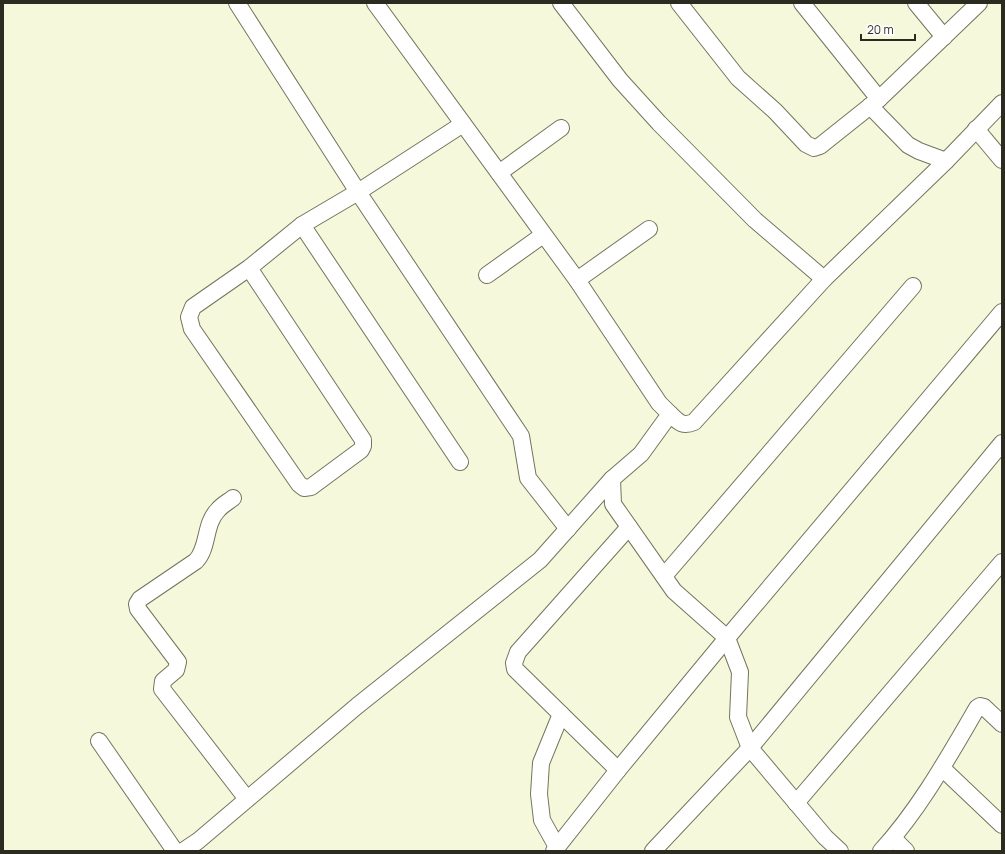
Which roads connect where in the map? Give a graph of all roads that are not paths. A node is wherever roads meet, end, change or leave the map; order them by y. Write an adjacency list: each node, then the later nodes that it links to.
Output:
1 (237, 3): 17 (street)
2 (375, 3): 11 (street)
3 (561, 3): 23 (street)
4 (679, 3): 9 (street)
5 (802, 3): 9 (street)
6 (916, 3): 8 (street)
7 (979, 3): 8 (street)
8 (944, 37): 9 (street)
9 (874, 103): 15 (street)
10 (1002, 103): 13 (street)
11 (463, 124): 16 (street); 17 (street)
12 (561, 128): 16 (street)
13 (976, 129): 14 (street); 15 (street)
14 (1002, 160)
15 (946, 161): 23 (street)
16 (499, 173): 20 (street)
17 (358, 192): 18 (street); 33 (street)
18 (302, 226): 21 (street); 29 (street)
19 (649, 229): 24 (street)
20 (543, 235): 22 (street); 24 (street)
21 (249, 268): 21 (street)
22 (487, 275)
23 (824, 279): 27 (street)
24 (577, 280): 27 (street)
25 (913, 286): 35 (street)
26 (1002, 312): 36 (street)
27 (670, 414): 30 (street)
28 (1002, 443): 40 (street)
29 (460, 462)
30 (612, 480): 32 (street); 33 (street)
31 (233, 498): 43 (street)
32 (629, 527): 35 (street); 37 (street)
33 (568, 528): 43 (street)
34 (1002, 562): 44 (street)
35 (664, 576): 36 (street)
36 (728, 638): 40 (street); 42 (street)
37 (561, 714): 42 (street); 47 (street)
38 (1002, 724): 41 (street)
39 (99, 742): 48 (street)
40 (750, 748): 44 (street); 50 (street)
41 (942, 768): 45 (street); 46 (street)
42 (618, 770): 47 (street)
43 (247, 799): 49 (street)
44 (796, 803): 51 (street)
45 (1002, 825)
46 (893, 838): 52 (street); 53 (street)
47 (556, 849)
48 (174, 851)
49 (183, 851)
50 (653, 851)
51 (840, 851)
52 (881, 851)
53 (906, 851)

